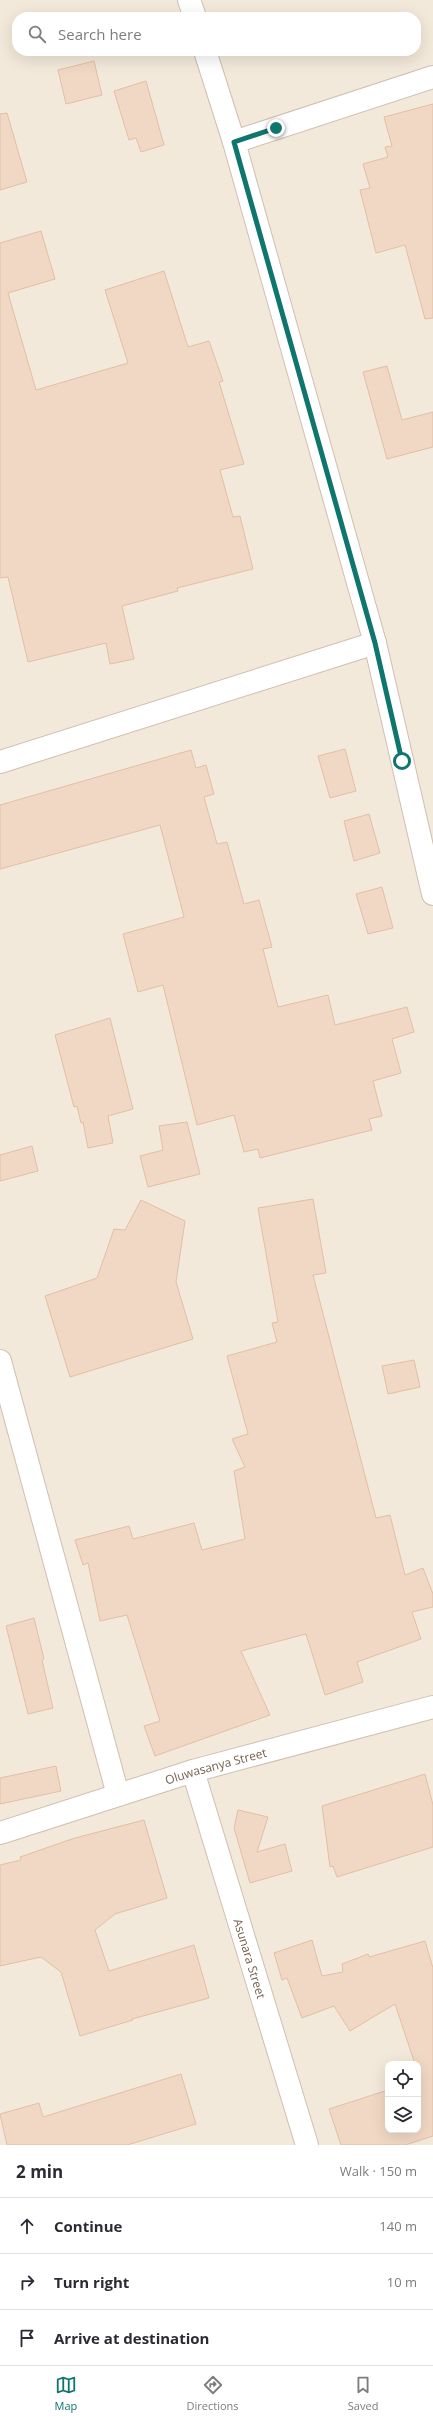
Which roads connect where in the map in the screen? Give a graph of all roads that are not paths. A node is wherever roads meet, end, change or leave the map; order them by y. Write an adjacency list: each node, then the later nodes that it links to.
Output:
1 (189, 0): 2 (street)
2 (193, 12)
3 (207, 56): 5 (street)
4 (433, 77): 5 (street)
5 (234, 142): 6 (street)
6 (375, 643): 7 (street); 8 (street)
7 (0, 762)
8 (433, 894)
9 (0, 1361): 12 (street)
10 (433, 1707): 11 (street, Oluwasanya Street)
11 (193, 1771): 12 (street, Oluwasanya Street); 14 (street, Asunara Street)
12 (118, 1795): 13 (street, Oluwasanya Street)
13 (0, 1833)
14 (307, 2145)

